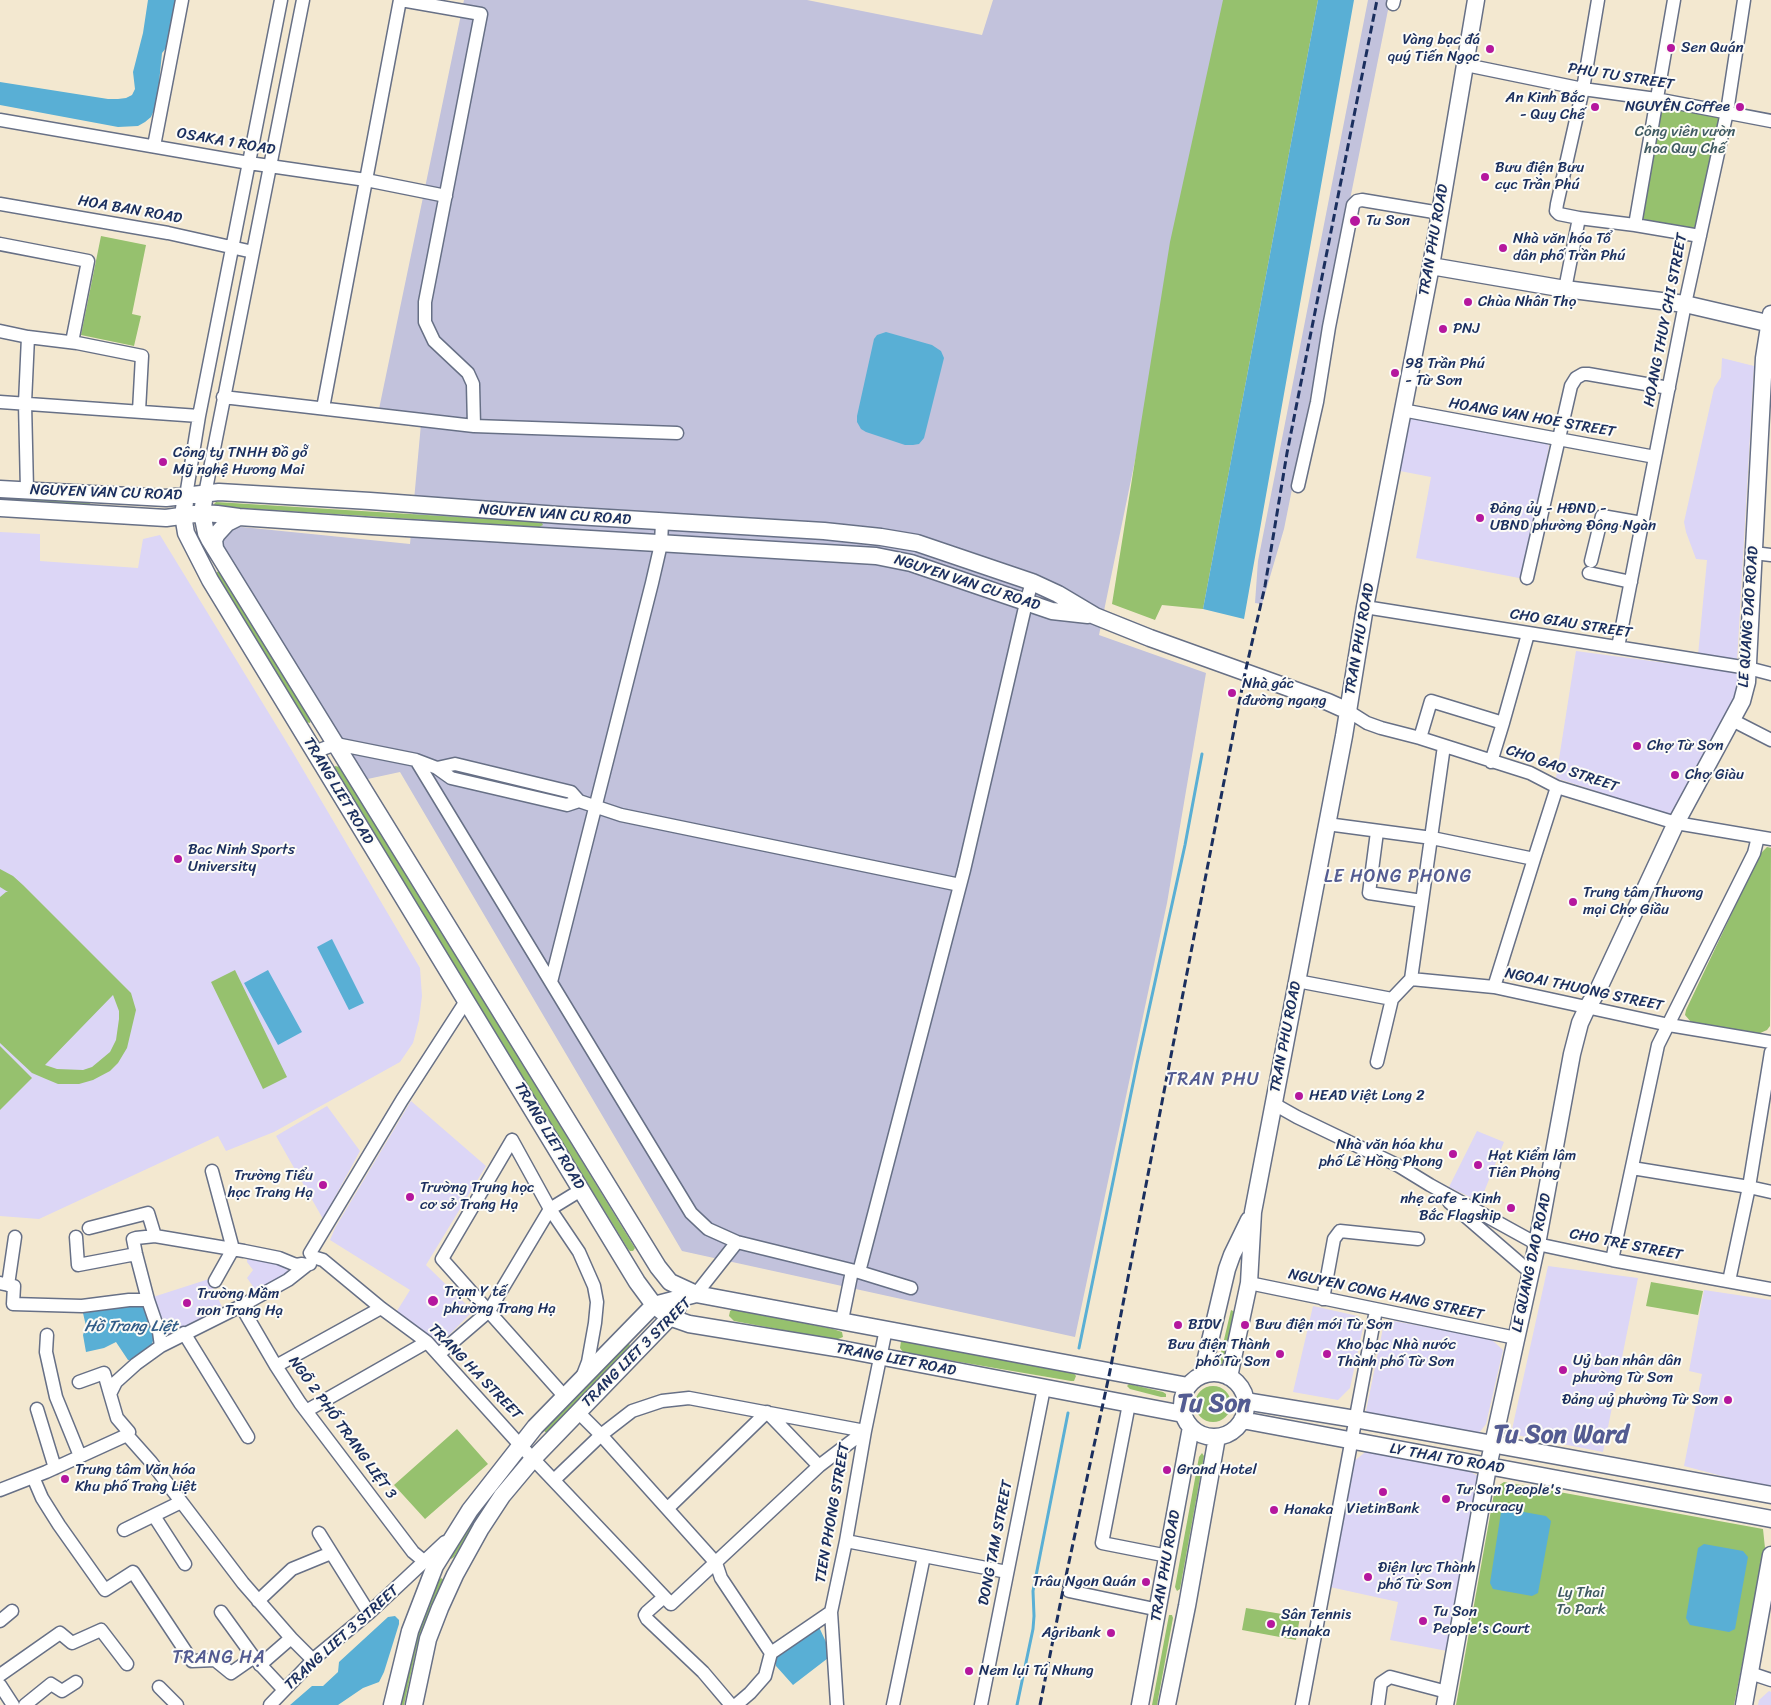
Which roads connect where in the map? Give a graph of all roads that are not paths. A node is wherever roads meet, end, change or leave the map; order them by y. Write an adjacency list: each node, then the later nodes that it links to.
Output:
1 (182, 0): 15 (street)
2 (280, 0): 16 (street)
3 (303, 0): 17 (street)
4 (401, 0): 18 (street); 19 (street)
5 (1476, 0): 9 (main road, TRAN PHU ROAD)
6 (1598, 0): 10 (street)
7 (1674, 0): 11 (street)
8 (1744, 0): 12 (street, HOANG THUY CHI STREET)
9 (1466, 65): 10 (street, PHU TU STREET); 21 (main road, TRAN PHU ROAD)
10 (1583, 88): 11 (street, PHU TU STREET); 22 (street)
11 (1656, 99): 12 (street, PHU TU STREET); 23 (street)
12 (1728, 112): 14 (street, PHU TU STREET); 24 (street, HOANG THUY CHI STREET)
13 (0, 120): 15 (street, OSAKA 1 ROAD)
14 (1771, 121)
15 (154, 146): 16 (street, OSAKA 1 ROAD)
16 (249, 163): 17 (street, OSAKA 1 ROAD); 26 (street)
17 (270, 166): 18 (street, OSAKA 1 ROAD); 27 (street)
18 (366, 180): 19 (street, OSAKA 1 ROAD); 39 (street)
19 (446, 196): 43 (street)
20 (0, 204): 26 (street, HOA BAN ROAD)
21 (1440, 213): 28 (main road, TRAN PHU ROAD); 47 (street)
22 (1580, 218): 23 (street); 29 (street)
23 (1635, 225): 24 (street)
24 (1700, 236): 30 (street, HOANG THUY CHI STREET)
25 (0, 244): 34 (street)
26 (232, 246): 27 (street, HOA BAN ROAD); 42 (street)
27 (253, 252): 36 (street)
28 (1431, 266): 29 (main road); 40 (main road, TRAN PHU ROAD)
29 (1565, 289): 30 (main road)
30 (1685, 304): 31 (main road); 35 (street, HOANG THUY CHI STREET)
31 (1770, 320): 62 (main road, LE QUANG DAO ROAD)
32 (0, 332): 33 (street)
33 (28, 337): 34 (street); 38 (street)
34 (72, 342): 41 (street)
35 (1669, 388): 45 (street); 46 (street, HOANG THUY CHI STREET)
36 (223, 397): 39 (street); 50 (street)
37 (0, 402): 38 (street)
38 (25, 403): 41 (street); 49 (street)
39 (324, 408): 43 (street)
40 (1402, 410): 45 (street, HOANG VAN HOE STREET); 68 (main road, TRAN PHU ROAD)
41 (139, 411): 42 (street)
42 (199, 416): 51 (street)
43 (474, 426): 44 (street)
44 (677, 433)
45 (1559, 439): 46 (street, HOANG VAN HOE STREET); 64 (street)
46 (1655, 457): 58 (street, HOANG THUY CHI STREET)
47 (1298, 486)
48 (0, 489): 49 (main road, NGUYEN VAN CU ROAD)
49 (27, 490): 51 (main road, NGUYEN VAN CU ROAD)
50 (205, 494): 51 (main road, NGUYEN VAN CU ROAD); 53 (main road, TRANG LIET ROAD); 55 (main road, NGUYEN VAN CU ROAD)
51 (186, 496): 54 (main road, TRANG LIET ROAD)
52 (0, 508): 54 (main road, NGUYEN VAN CU ROAD)
53 (202, 514): 54 (main road, NGUYEN VAN CU ROAD); 56 (main road, NGUYEN VAN CU ROAD); 61 (main road, TRANG LIET ROAD)
54 (183, 515): 81 (main road, TRANG LIET ROAD)
55 (558, 515): 57 (main road, NGUYEN VAN CU ROAD); 59 (main road)
56 (239, 517): 59 (main road, NGUYEN VAN CU ROAD); 61 (main road)
57 (662, 522): 60 (street); 65 (main road, NGUYEN VAN CU ROAD)
58 (1642, 524): 66 (street, HOANG THUY CHI STREET); 66 (street)
59 (557, 537): 60 (main road, NGUYEN VAN CU ROAD)
60 (661, 544): 67 (main road, NGUYEN VAN CU ROAD); 85 (street)
61 (216, 548): 79 (main road, TRANG LIET ROAD)
62 (1754, 553): 63 (street); 72 (main road, LE QUANG DAO ROAD)
63 (1771, 555)
64 (1527, 578)
65 (1032, 582): 67 (street); 69 (main road, NGUYEN VAN CU ROAD)
66 (1631, 582): 71 (street, HOANG THUY CHI STREET)
67 (1026, 603): 69 (main road, NGUYEN VAN CU ROAD); 92 (street)
68 (1366, 607): 70 (street, CHO GIAU STREET); 74 (main road, TRAN PHU ROAD)
69 (1095, 616): 74 (main road, NGUYEN VAN CU ROAD)
70 (1528, 634): 71 (street, CHO GIAU STREET); 76 (street)
71 (1618, 647): 72 (street, CHO GIAU STREET)
72 (1748, 668): 73 (street, CHO GIAU STREET); 75 (main road, LE QUANG DAO ROAD)
73 (1771, 674)
74 (1348, 711): 77 (street, CHO GAO STREET); 87 (main road, TRAN PHU ROAD)
75 (1732, 720): 78 (street); 86 (main road, LE QUANG DAO ROAD)
76 (1503, 723): 77 (street); 83 (street)
77 (1420, 738): 80 (street, CHO GAO STREET)
78 (1771, 740)
79 (336, 744): 81 (street); 82 (street); 136 (main road, TRANG LIET ROAD)
80 (1444, 746): 83 (street, CHO GAO STREET); 89 (street)
81 (314, 752): 99 (main road, TRANG LIET ROAD)
82 (416, 760): 85 (street); 96 (street)
83 (1491, 762): 84 (street, CHO GAO STREET)
84 (1557, 786): 86 (street, CHO GAO STREET); 91 (street, NGOAI THUONG STREET)
85 (596, 806): 92 (street); 96 (street)
86 (1676, 823): 90 (street, CHO GAO STREET); 100 (main road, LE QUANG DAO ROAD)
87 (1327, 824): 88 (street); 95 (main road, TRAN PHU ROAD)
88 (1377, 832): 89 (street); 93 (street)
89 (1432, 838): 91 (street); 93 (street)
90 (1765, 838): 101 (street)
91 (1534, 859): 97 (street, NGOAI THUONG STREET)
92 (960, 885): 127 (street)
93 (1422, 901): 94 (street)
94 (1411, 979): 97 (street); 98 (street)
95 (1297, 981): 98 (street); 105 (main road, TRAN PHU ROAD)
96 (551, 982): 119 (street)
97 (1494, 987): 100 (street, NGOAI THUONG STREET)
98 (1392, 999): 104 (street)
99 (466, 1001): 110 (main road, TRANG LIET ROAD); 124 (street)
100 (1587, 1008): 101 (street, NGOAI THUONG STREET); 120 (main road, LE QUANG DAO ROAD)
101 (1669, 1026): 102 (street, NGOAI THUONG STREET); 106 (street)
102 (1771, 1042)
103 (1771, 1052): 109 (street)
104 (1377, 1062)
105 (1274, 1104): 108 (street, CHO TRE STREET); 113 (main road, TRAN PHU ROAD)
106 (1632, 1168): 109 (street); 126 (street)
107 (212, 1171): 121 (street)
108 (1430, 1185): 120 (street, CHO TRE STREET); 128 (street, CHO TRE STREET)
109 (1748, 1187): 111 (street); 131 (street)
110 (581, 1190): 112 (street); 139 (main road, TRANG LIET ROAD)
111 (1771, 1192)
112 (550, 1209): 143 (street); 143 (street); 157 (street)
113 (1253, 1212): 123 (main road, TRAN PHU ROAD); 125 (main road, TRAN PHU ROAD)
114 (89, 1228): 115 (street)
115 (156, 1236): 121 (street, TRANG HA STREET); 122 (street)
116 (14, 1237): 133 (street)
117 (76, 1237): 122 (street)
118 (1418, 1239): 137 (street)
119 (737, 1242): 127 (street); 136 (street)
120 (1537, 1244): 126 (street, CHO TRE STREET); 128 (main road, LE QUANG DAO ROAD)
121 (232, 1249): 124 (street, TRANG HA STREET); 130 (street)
122 (136, 1254): 138 (street)
123 (1232, 1256): 125 (main road); 129 (main road, TRAN PHU ROAD)
124 (308, 1260): 140 (street); 141 (street, TRANG HA STREET)
125 (1250, 1260): 132 (main road, TRAN PHU ROAD)
126 (1612, 1260): 131 (street, CHO TRE STREET)
127 (856, 1272): 134 (street); 145 (street)
128 (1530, 1272): 149 (main road, LE QUANG DAO ROAD)
129 (1225, 1278): 132 (main road); 155 (main road, TRAN PHU ROAD)
130 (215, 1281)
131 (1729, 1281): 135 (street, CHO TRE STREET)
132 (1249, 1283): 137 (street, NGUYEN CONG HANG STREET); 156 (main road, TRAN PHU ROAD)
133 (4, 1284): 138 (street)
134 (912, 1288)
135 (1771, 1289)
136 (696, 1294): 139 (main road, TRANG LIET 3 STREET); 144 (main road, TRANG LIET 3 STREET); 145 (main road, TRANG LIET ROAD)
137 (1323, 1299): 142 (street, NGUYEN CONG HANG STREET)
138 (148, 1300): 151 (street)
139 (654, 1305): 144 (main road, TRANG LIET ROAD); 157 (main road, TRANG LIET 3 STREET)
140 (242, 1306): 147 (street); 154 (street, NGÕ 2 PHỐ TRANG LIỆT 3)
141 (381, 1308): 150 (street, TRANG HA STREET); 154 (street)
142 (1376, 1310): 149 (street, NGUYEN CONG HANG STREET); 169 (street)
143 (489, 1311): 152 (street); 162 (street)
144 (669, 1317): 153 (main road, TRANG LIET ROAD); 167 (main road, TRANG LIET 3 STREET)
145 (842, 1320): 146 (main road, TRANG LIET ROAD)
146 (886, 1329): 153 (street, TIEN PHONG STREET); 159 (main road, TRANG LIET ROAD)
147 (184, 1333): 151 (street); 175 (street)
148 (47, 1335): 180 (street)
149 (1516, 1338): 178 (main road, LE QUANG DAO ROAD)
150 (427, 1342): 152 (street, TRANG HA STREET); 166 (street)
151 (161, 1346): 161 (street)
152 (438, 1354): 179 (street, TRANG HA STREET)
153 (881, 1358): 160 (main road, TRANG LIET ROAD); 172 (street, TIEN PHONG STREET)
154 (276, 1366): 166 (street, NGÕ 2 PHỐ TRANG LIỆT 3)
155 (1202, 1375): 156 (main road); 159 (main road)
156 (1229, 1377): 163 (main road)
157 (581, 1380): 162 (main road, TRANG LIET 3 STREET)
158 (79, 1382): 161 (street)
159 (1188, 1386): 171 (main road)
160 (1044, 1388): 164 (main road, TRANG LIET ROAD); 205 (street, DONG TAM STREET)
161 (110, 1394): 173 (street)
162 (565, 1397): 179 (main road, TRANG LIET 3 STREET)
163 (1245, 1401): 169 (main road, LY THAI TO ROAD); 170 (main road)
164 (1129, 1404): 171 (main road, TRANG LIET ROAD); 201 (street)
165 (37, 1409): 184 (street)
166 (306, 1411): 204 (street, NGÕ 2 PHỐ TRANG LIỆT 3)
167 (578, 1412): 174 (street); 181 (main road, TRANG LIET 3 STREET)
168 (767, 1412): 172 (street); 174 (street); 182 (street); 192 (street)
169 (1355, 1419): 177 (street); 178 (main road, LY THAI TO ROAD)
170 (1242, 1420): 176 (main road); 177 (main road, LY THAI TO ROAD)
171 (1187, 1421): 176 (main road); 201 (main road, TRAN PHU ROAD)
172 (865, 1431): 182 (street); 197 (street, TIEN PHONG STREET)
173 (127, 1435): 180 (street); 191 (street)
174 (601, 1435): 187 (street); 192 (street)
175 (248, 1436)
176 (1217, 1437): 213 (main road, TRAN PHU ROAD)
177 (1350, 1441): 183 (main road, LY THAI TO ROAD); 244 (street)
178 (1493, 1444): 183 (main road, LE QUANG DAO ROAD); 185 (main road, LY THAI TO ROAD)
179 (520, 1445): 181 (street, TRANG HA STREET); 204 (main road, TRANG LIET 3 STREET)
180 (80, 1456): 184 (street)
181 (533, 1459): 187 (street, TRANG HA STREET); 206 (main road, TRANG LIET 3 STREET)
182 (819, 1466): 202 (street)
183 (1488, 1467): 189 (main road, LY THAI TO ROAD); 231 (main road)
184 (55, 1468): 186 (street)
185 (1630, 1470): 189 (main road); 190 (main road, LY THAI TO ROAD)
186 (33, 1477): 188 (street); 222 (street)
187 (554, 1480): 209 (street, TRANG HA STREET)
188 (0, 1490)
189 (1626, 1491): 194 (main road, LY THAI TO ROAD)
190 (1771, 1495)
191 (181, 1502): 193 (street); 211 (street)
192 (668, 1508): 202 (street)
193 (154, 1516): 195 (street); 203 (street)
194 (1771, 1519)
195 (124, 1530)
196 (319, 1533): 198 (street)
197 (846, 1541): 200 (street); 216 (street, TIEN PHONG STREET)
198 (331, 1553): 211 (street); 217 (street)
199 (1771, 1555): 224 (main road)
200 (924, 1556): 205 (street); 240 (street)
201 (1168, 1556): 212 (main road, TRAN PHU ROAD)
202 (716, 1563): 209 (street); 220 (street)
203 (185, 1564)
204 (430, 1564): 206 (main road); 207 (street, TRANG LIET 3 STREET); 210 (main road, TRANG LIET 3 STREET)
205 (1007, 1572): 241 (street, DONG TAM STREET)
206 (455, 1575): 238 (main road, TRANG LIET 3 STREET)
207 (400, 1585): 210 (street); 217 (street, TRANG LIET 3 STREET)
208 (1069, 1591): 212 (street)
209 (664, 1597): 232 (street)
210 (422, 1599): 237 (main road, TRANG LIET 3 STREET)
211 (258, 1602): 219 (street)
212 (1159, 1606): 213 (main road); 242 (main road, TRAN PHU ROAD)
213 (1187, 1606): 243 (main road, TRAN PHU ROAD)
214 (12, 1610): 218 (street)
215 (221, 1612): 222 (street)
216 (831, 1612): 220 (street); 239 (street, TIEN PHONG STREET)
217 (369, 1613): 221 (street, TRANG LIET 3 STREET)
218 (0, 1621)
219 (291, 1638): 221 (street); 222 (street)
220 (770, 1653): 232 (street)
221 (313, 1660): 230 (street, TRANG LIET 3 STREET)
222 (257, 1661): 230 (street)
223 (127, 1664): 225 (street)
224 (1750, 1673): 226 (street); 246 (main road)
225 (0, 1675)
226 (1771, 1680)
227 (76, 1682): 234 (street)
228 (0, 1685): 233 (street)
229 (159, 1687): 235 (street)
230 (284, 1690): 236 (street, TRANG LIET 3 STREET)
231 (1446, 1698): 245 (street)
232 (730, 1704)
233 (12, 1705)
234 (25, 1705)
235 (177, 1705)
236 (270, 1705)
237 (392, 1705)
238 (414, 1705)
239 (837, 1705)
240 (894, 1705)
241 (981, 1705)
242 (1140, 1705)
243 (1167, 1705)
244 (1302, 1705)
245 (1378, 1705)
246 (1744, 1705)

